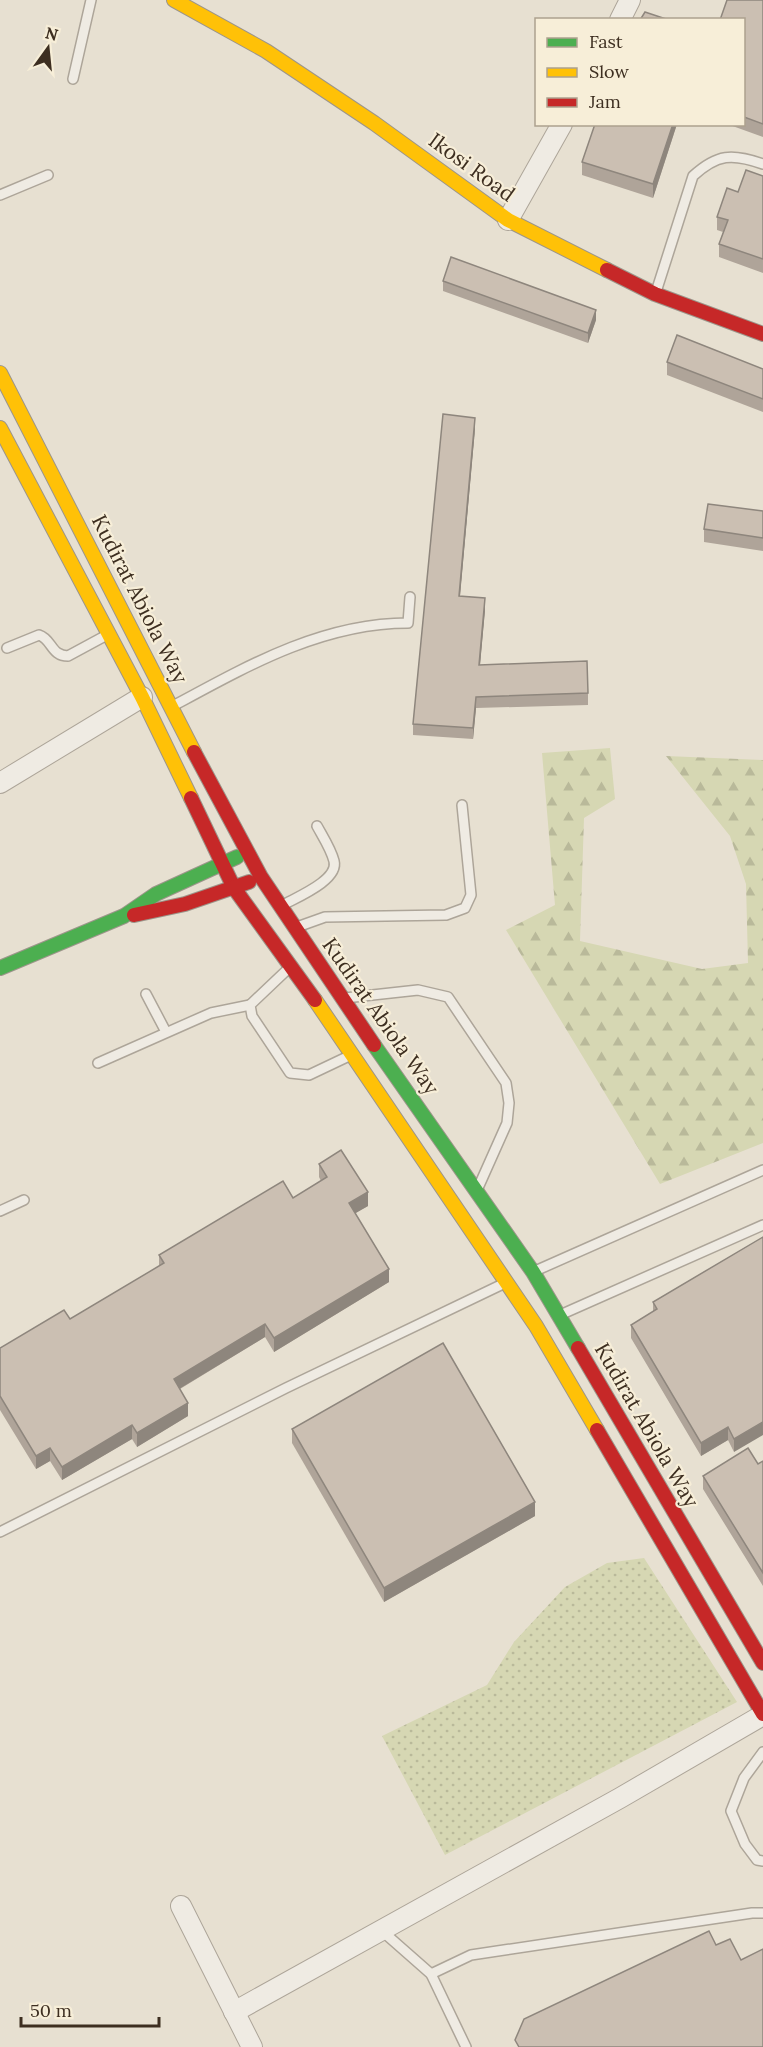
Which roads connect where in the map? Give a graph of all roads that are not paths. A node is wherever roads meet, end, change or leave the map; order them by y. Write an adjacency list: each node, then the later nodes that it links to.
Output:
1 (90, 0): 5 (lane)
2 (174, 0): 10 (main road, Ikosi Road)
3 (630, 0): 4 (street)
4 (621, 18)
5 (73, 79)
6 (561, 126): 10 (street)
7 (763, 164): 11 (lane)
8 (48, 175): 9 (lane)
9 (0, 195)
10 (508, 220): 11 (main road, Ikosi Road)
11 (655, 294): 12 (main road, Ikosi Road)
12 (763, 334)
13 (0, 373): 19 (main road, Kudirat Abiola Way)
14 (0, 428): 16 (main road, Kudirat Abiola Way)
15 (410, 597): 19 (lane)
16 (107, 634): 17 (lane); 18 (main road, Kudirat Abiola Way)
17 (8, 648)
18 (142, 697): 20 (street); 24 (main road, Kudirat Abiola Way)
19 (171, 707): 23 (main road, Kudirat Abiola Way)
20 (0, 783)
21 (462, 805): 29 (lane)
22 (317, 826): 27 (lane)
23 (249, 852): 24 (main road); 25 (main road, Kudirat Abiola Way)
24 (222, 862): 26 (main road, Kudirat Abiola Way); 28 (main road)
25 (261, 877): 26 (main road); 27 (main road, Kudirat Abiola Way)
26 (234, 888): 28 (main road); 30 (main road, Kudirat Abiola Way)
27 (281, 906): 29 (main road, Kudirat Abiola Way)
28 (123, 916): 31 (main road)
29 (295, 927): 33 (main road, Kudirat Abiola Way)
30 (290, 967): 34 (lane); 36 (main road, Kudirat Abiola Way)
31 (0, 968)
32 (146, 994): 35 (lane)
33 (341, 998): 39 (main road, Kudirat Abiola Way); 39 (lane)
34 (250, 1005): 35 (lane); 36 (lane)
35 (166, 1032): 37 (lane)
36 (352, 1054): 43 (main road, Kudirat Abiola Way)
37 (98, 1063)
38 (763, 1170): 43 (lane)
39 (477, 1190): 43 (main road, Kudirat Abiola Way)
40 (24, 1200): 41 (lane)
41 (0, 1211)
42 (763, 1225): 44 (lane)
43 (520, 1277): 44 (main road, Kudirat Abiola Way); 44 (main road, Kudirat Abiola Way); 45 (lane)
44 (547, 1321): 46 (main road, Kudirat Abiola Way); 48 (main road, Kudirat Abiola Way)
45 (0, 1532)
46 (759, 1648): 47 (main road, Kudirat Abiola Way)
47 (763, 1663)
48 (763, 1714): 53 (street)
49 (763, 1752): 50 (lane)
50 (763, 1861)
51 (181, 1906): 55 (street)
52 (763, 1914): 54 (lane)
53 (381, 1930): 54 (lane); 55 (street)
54 (431, 1974): 57 (lane)
55 (234, 2012): 56 (street)
56 (252, 2047)
57 (466, 2047)

